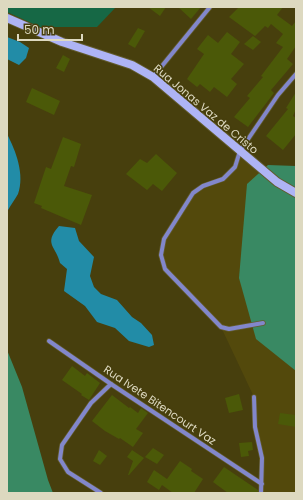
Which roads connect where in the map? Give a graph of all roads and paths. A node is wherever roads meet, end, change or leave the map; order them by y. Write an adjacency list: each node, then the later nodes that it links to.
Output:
1 (210, 7): 4 (street)
2 (7, 18): 4 (street, Rua Jonas Vaz de Cristo)
3 (296, 74): 5 (street)
4 (154, 77): 5 (street, Rua Jonas Vaz de Cristo)
5 (240, 151): 6 (street, Rua Jonas Vaz de Cristo); 7 (street)
6 (296, 193)
7 (263, 323)
8 (49, 341): 9 (street, Rua Ivete Bitencourt Vaz)
9 (111, 384): 11 (street, Rua Ivete Bitencourt Vaz); 12 (street)
10 (254, 397): 11 (street)
11 (262, 484): 13 (street)
12 (101, 493)
13 (261, 493)

